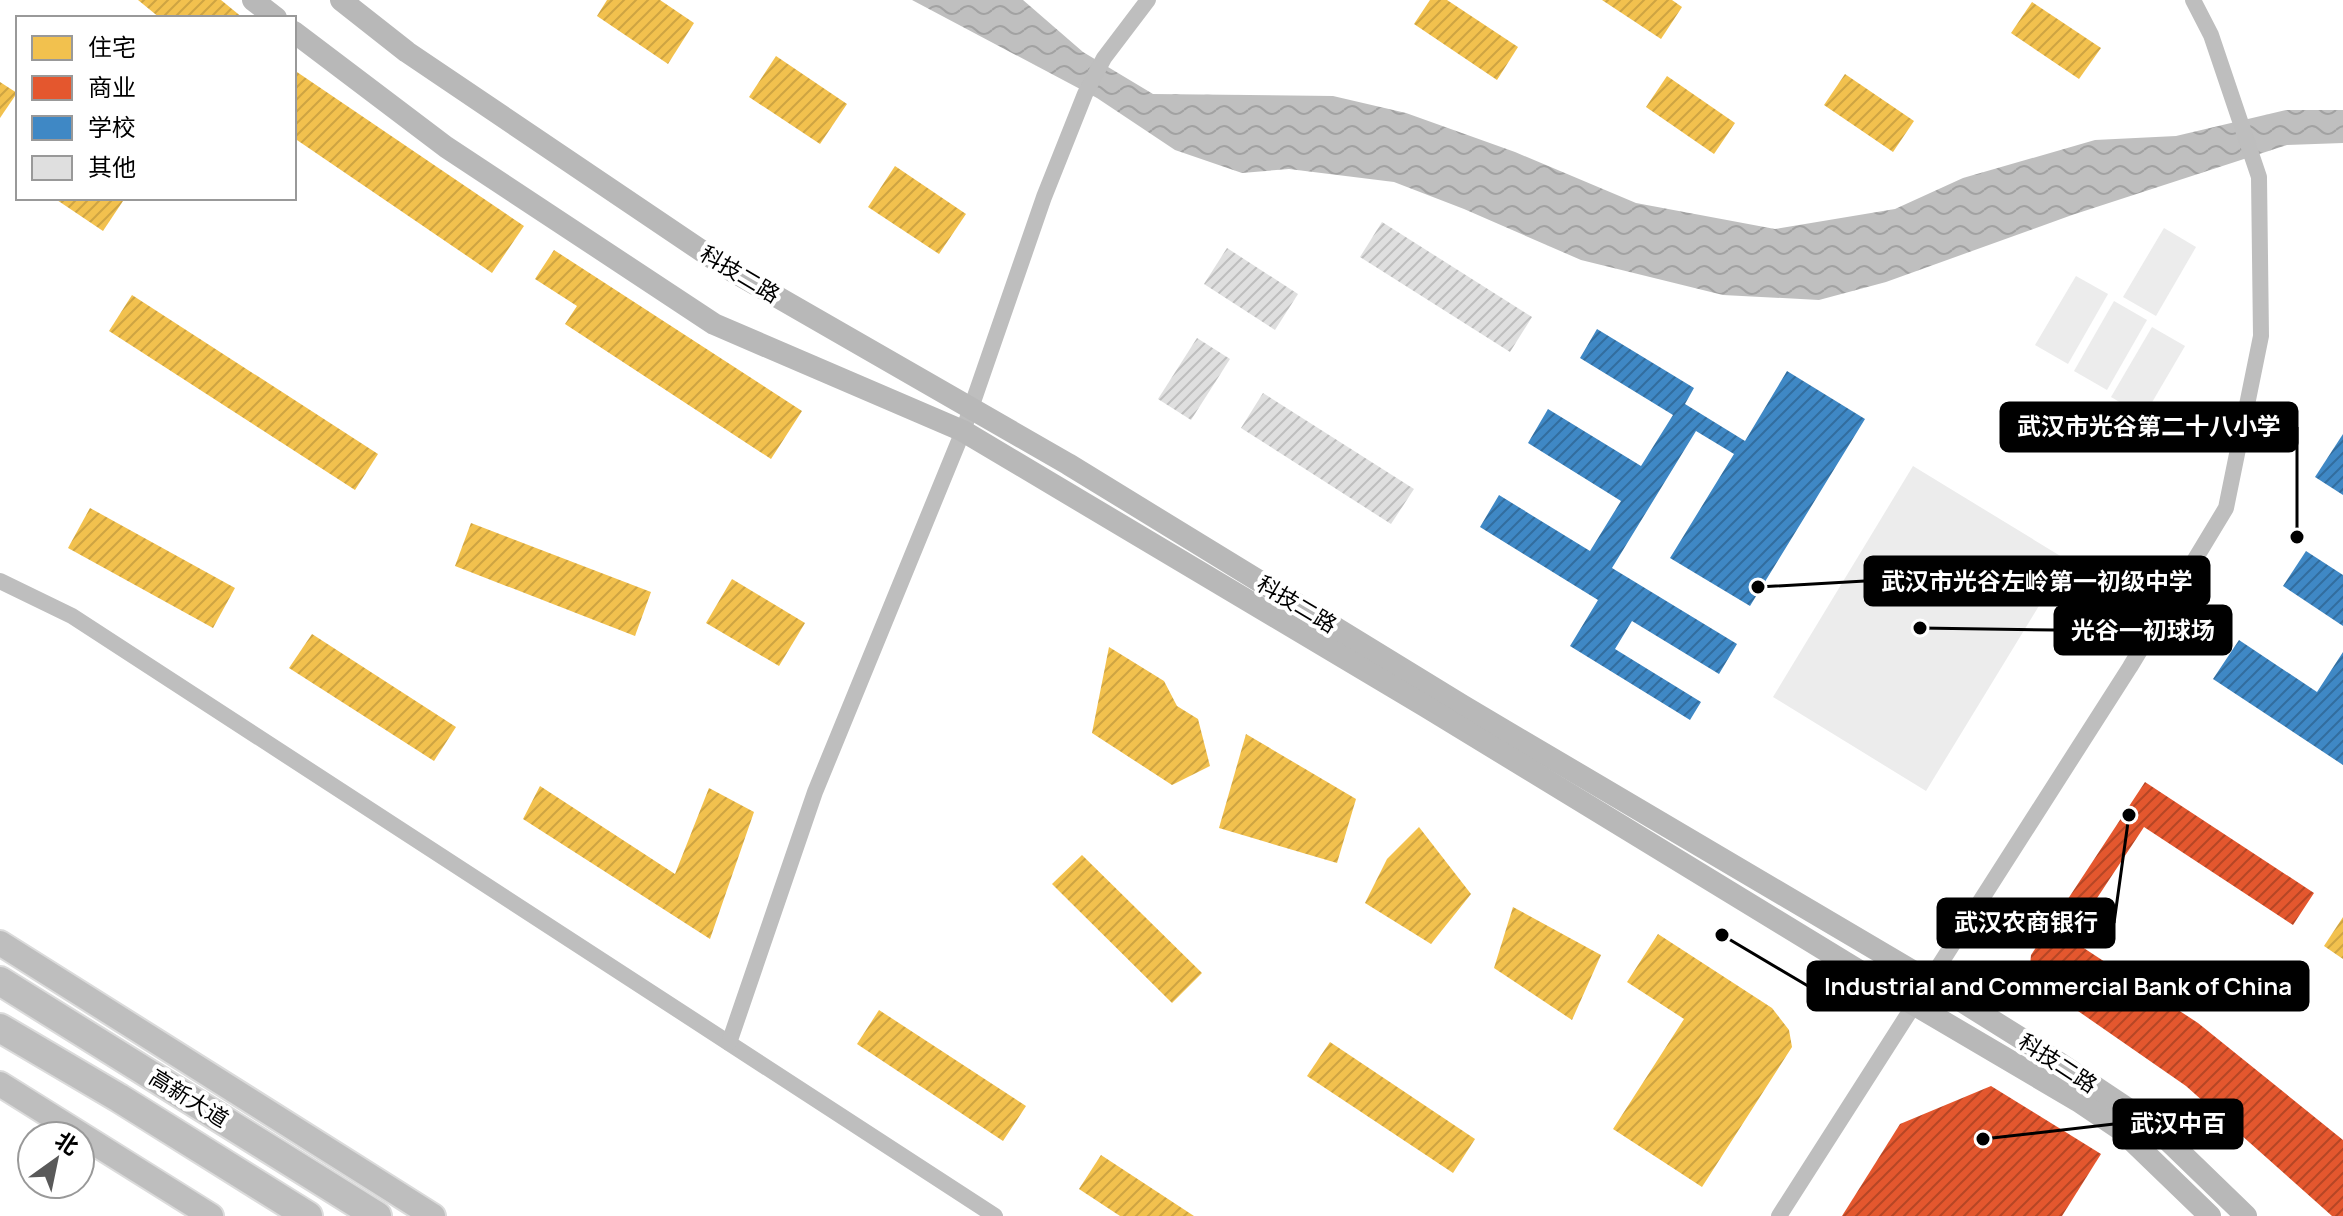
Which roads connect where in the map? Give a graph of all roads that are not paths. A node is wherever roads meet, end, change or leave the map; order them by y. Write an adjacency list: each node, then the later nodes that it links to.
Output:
1 (253, 0): 5 (street)
2 (341, 0): 7 (street, 科技二路)
3 (1148, 0): 7 (street)
4 (2193, 0): 12 (street)
5 (273, 16)
6 (296, 34): 8 (street, 科技二路)
7 (970, 408): 8 (street); 12 (street, 科技二路)
8 (963, 431): 13 (street, 科技二路); 15 (street)
9 (0, 581): 15 (street)
10 (0, 943): 20 (main road)
11 (0, 981): 19 (highway, 高新大道)
12 (1931, 982): 13 (street); 24 (street, 科技二路)
13 (1915, 1005): 22 (street); 23 (street, 科技二路)
14 (0, 1028): 18 (highway, 高新大道)
15 (729, 1043): 21 (street)
16 (0, 1084): 17 (main road)
17 (211, 1216)
18 (308, 1216)
19 (377, 1216)
20 (433, 1216)
21 (995, 1216)
22 (1779, 1216)
23 (2210, 1216)
24 (2246, 1216)

